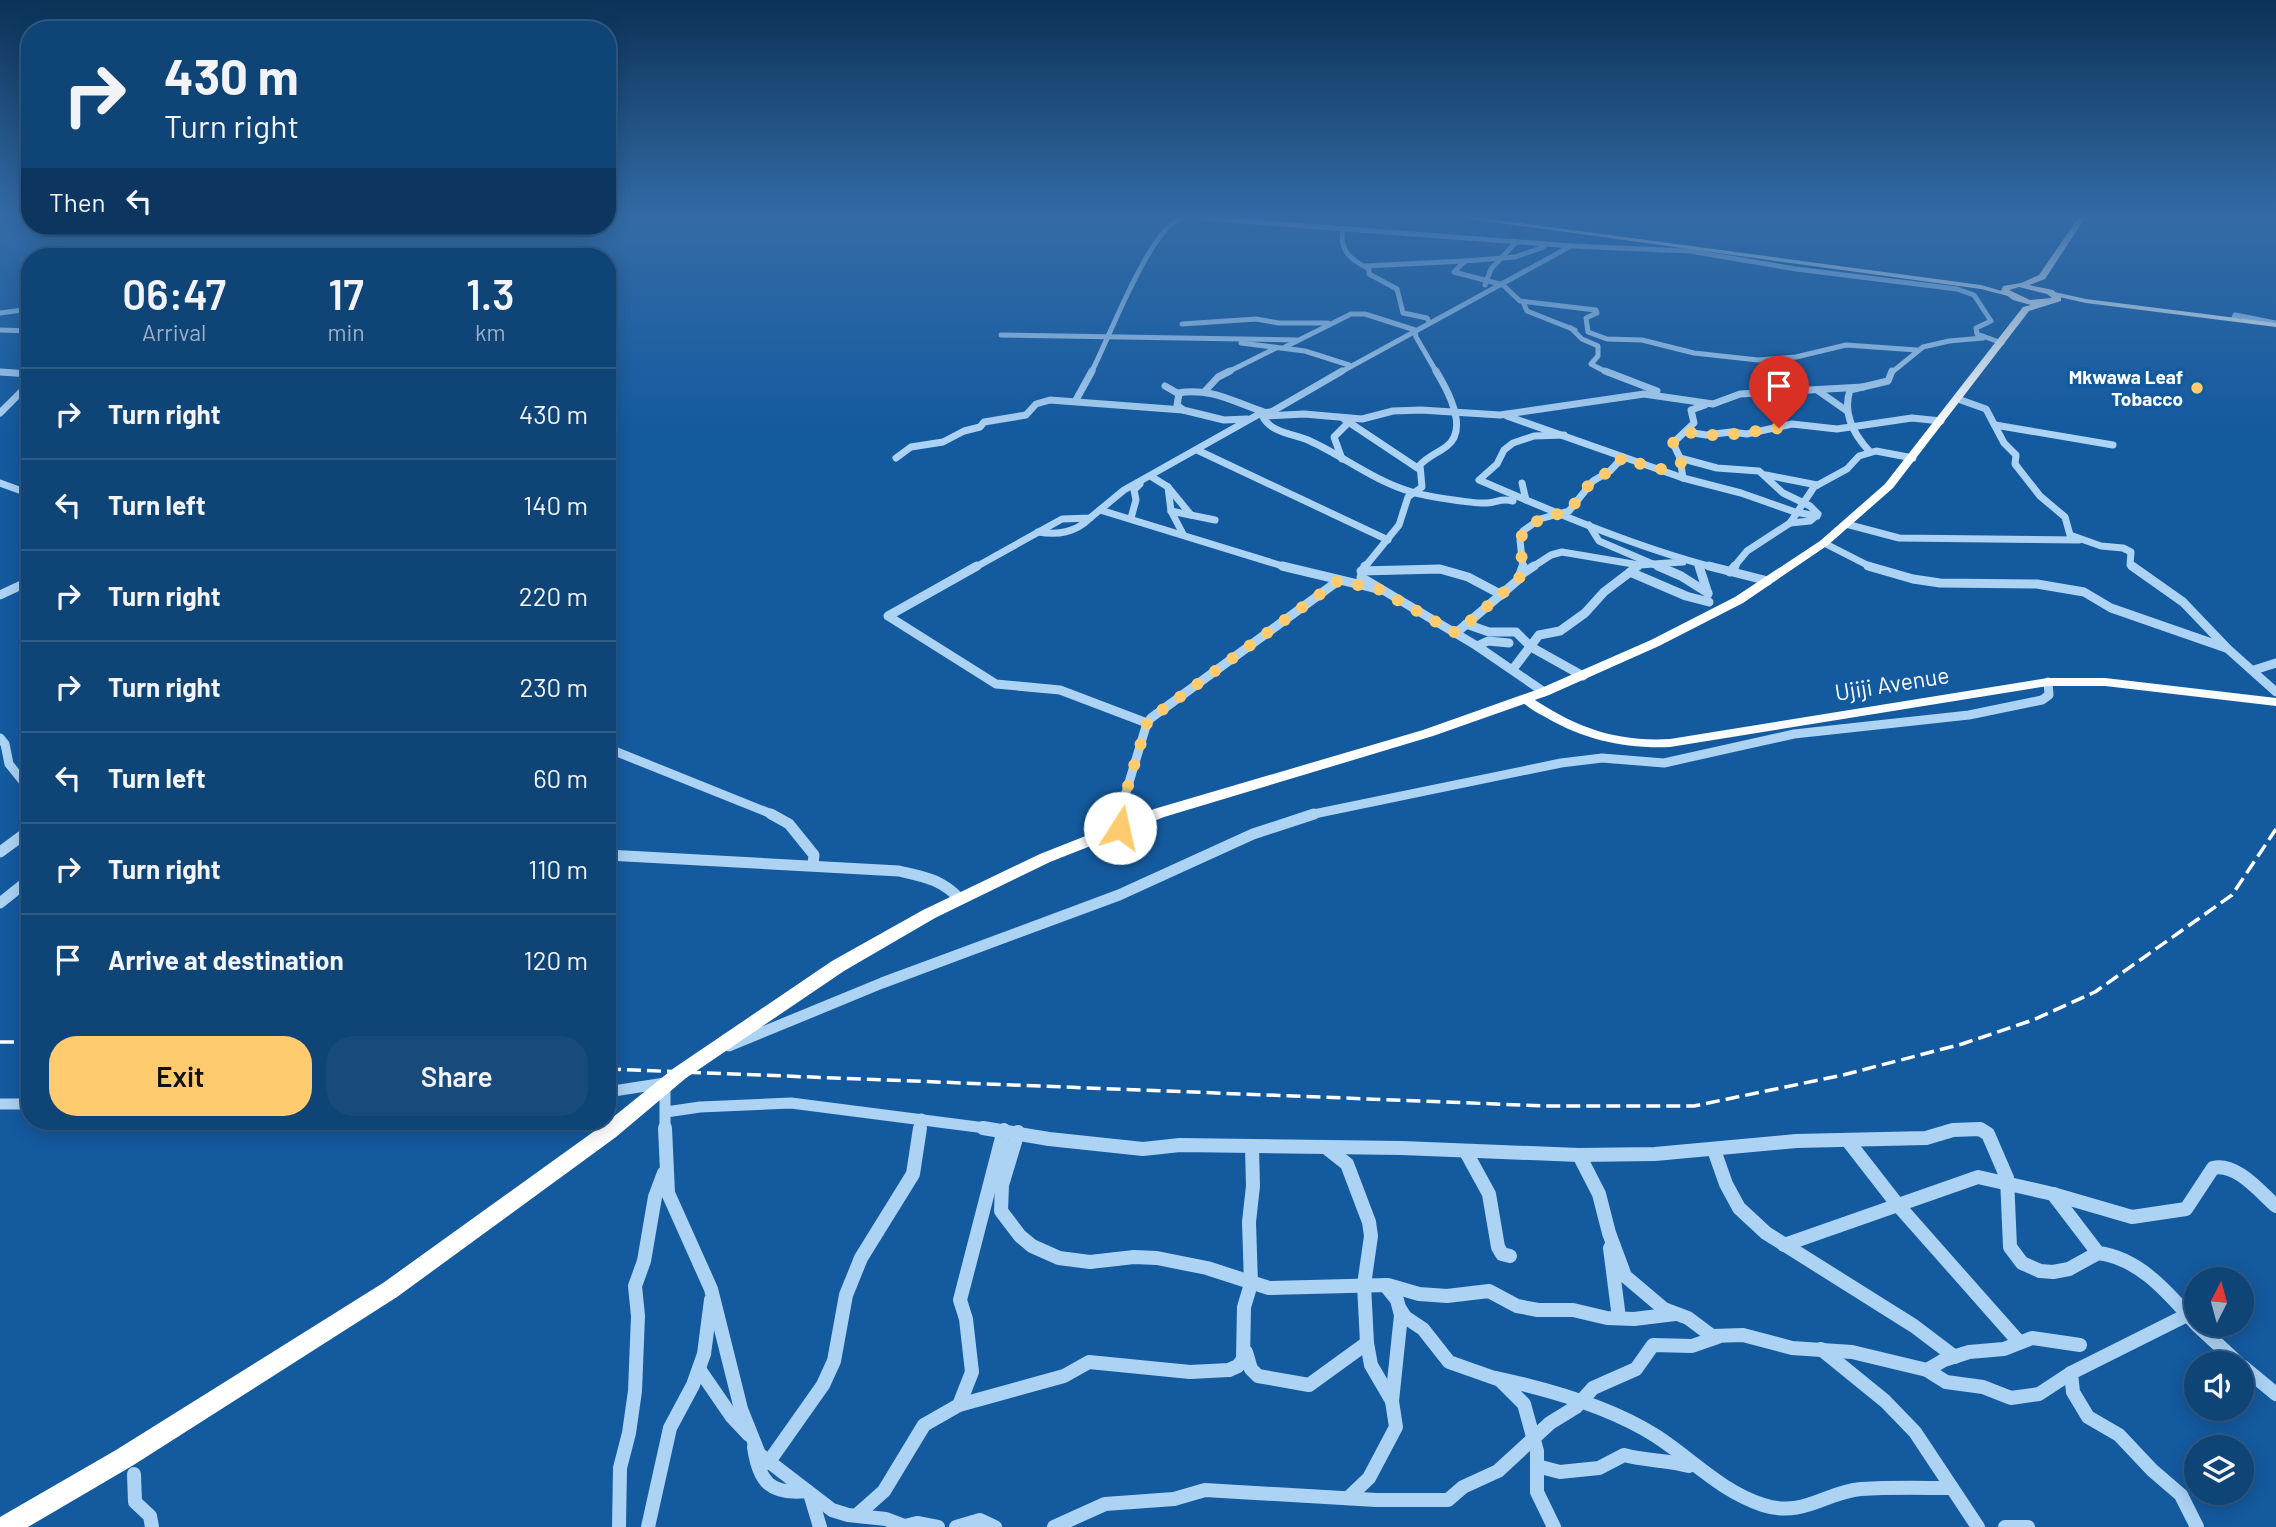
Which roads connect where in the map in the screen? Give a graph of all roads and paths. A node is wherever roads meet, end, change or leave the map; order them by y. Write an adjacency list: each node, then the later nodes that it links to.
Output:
1 (1131, 289): 27 (street)
2 (1397, 289): 17 (street)
3 (1478, 289): 17 (street)
4 (1488, 289): 17 (street)
5 (1505, 289): 11 (street)
6 (1956, 289): 28 (street)
7 (2005, 289): 9 (main road)
8 (2045, 289): 10 (highway)
9 (2013, 290): 10 (highway); 10 (highway); 15 (highway)
10 (2052, 297): 12 (main road); 15 (highway)
11 (1523, 302): 13 (street); 19 (street)
12 (2086, 302): 20 (main road)
13 (1566, 308): 19 (street); 24 (street)
14 (21, 310): 16 (street)
15 (2024, 312): 31 (highway)
16 (0, 313)
17 (1428, 320): 22 (street)
18 (1331, 322): 22 (street); 26 (street); 30 (street)
19 (1569, 322): 24 (street); 47 (street)
20 (2274, 325)
21 (0, 330): 23 (street)
22 (1415, 330): 35 (street); 57 (street)
23 (21, 331)
24 (1591, 334): 34 (street)
25 (1001, 335): 27 (street)
26 (1211, 337): 27 (street); 29 (street); 32 (street)
27 (1108, 338): 49 (street)
28 (1983, 338): 31 (street); 34 (street)
29 (1245, 339): 30 (street); 32 (street)
30 (1298, 340): 33 (street)
31 (2002, 343): 48 (highway)
32 (1257, 345): 33 (street)
33 (1281, 347): 35 (street); 40 (street)
34 (1917, 350): 39 (street)
35 (1349, 365): 45 (street)
36 (0, 372): 37 (street)
37 (21, 373)
38 (1165, 386): 43 (street)
39 (1863, 387): 41 (street); 55 (street)
40 (1206, 390): 43 (street); 62 (street)
41 (1816, 390): 51 (street); 55 (street)
42 (21, 391): 46 (street)
43 (1178, 393): 54 (street)
44 (21, 395): 46 (street)
45 (1300, 395): 59 (street); 62 (street)
46 (15, 397): 58 (street)
47 (1666, 397): 51 (street); 52 (street); 60 (street)
48 (1958, 399): 66 (highway); 67 (street)
49 (1076, 400): 53 (street); 76 (street)
50 (1149, 400): 53 (street)
51 (1713, 404): 70 (street)
52 (1665, 406)
53 (1169, 409): 54 (street)
54 (1183, 410): 65 (street)
55 (1847, 411): 68 (street)
56 (1387, 412): 57 (street); 63 (street); 64 (street)
57 (1453, 412): 60 (street); 81 (street)
58 (0, 413)
59 (1299, 414): 61 (street); 62 (street)
60 (1500, 415): 71 (street)
61 (1333, 416): 63 (street); 64 (street)
62 (1262, 417): 65 (street); 69 (street); 79 (street)
63 (1342, 417): 64 (street)
64 (1351, 420): 79 (street); 81 (street)
65 (1224, 421): 69 (street)
66 (1941, 421): 68 (street); 78 (highway)
67 (1995, 425): 72 (street); 109 (street)
68 (1852, 426): 70 (street); 74 (street)
69 (1234, 429): 73 (street)
70 (1687, 432): 80 (street)
71 (1564, 435): 75 (street); 92 (street)
72 (2113, 445)
73 (1196, 450): 77 (street); 108 (street)
74 (1870, 452): 78 (street); 88 (street)
75 (1623, 457): 82 (street); 98 (street)
76 (896, 458)
77 (1180, 458): 84 (street); 94 (street)
78 (1913, 458): 104 (highway)
79 (1342, 459): 91 (street)
80 (1683, 461): 82 (street); 83 (street); 85 (street)
81 (1419, 469): 91 (street)
82 (1661, 470): 85 (street)
83 (1762, 473): 88 (street); 93 (street)
84 (1152, 477): 89 (street); 101 (street)
85 (1683, 478): 96 (street)
86 (0, 483): 90 (street)
87 (1522, 483): 92 (street)
88 (1817, 485): 93 (street)
89 (1168, 487): 95 (street); 97 (street)
90 (21, 491)
91 (1413, 493): 92 (street); 108 (street)
92 (1528, 501): 98 (street)
93 (1804, 503): 96 (street); 99 (street)
94 (1100, 510): 100 (street); 101 (street)
95 (1171, 512): 97 (street); 107 (street)
96 (1795, 512): 99 (street); 103 (street)
97 (1191, 515): 102 (street)
98 (1562, 515): 105 (street); 114 (street)
99 (1817, 516): 103 (street)
100 (1090, 518): 106 (street); 106 (street)
101 (1131, 519): 107 (street)
102 (1214, 520)
103 (1790, 523): 120 (street)
104 (1846, 524): 109 (street); 110 (highway)
105 (1589, 525): 111 (street); 115 (street)
106 (1038, 532): 147 (street)
107 (1183, 534): 122 (street)
108 (1388, 540): 118 (street)
109 (2084, 540): 136 (street)
110 (1824, 543): 123 (highway); 136 (street)
111 (1658, 550): 113 (street); 115 (street)
112 (1551, 555): 114 (street); 115 (street); 121 (street)
113 (1686, 561): 115 (street); 116 (street); 117 (street)
114 (1524, 563): 121 (street)
115 (1644, 564): 117 (street); 119 (street)
116 (1699, 565): 120 (street); 128 (street)
117 (1660, 568): 128 (street)
118 (1361, 571): 125 (street); 127 (street)
119 (1630, 572): 128 (street); 135 (street)
120 (1730, 572): 123 (street)
121 (1522, 574): 127 (street)
122 (1338, 581): 125 (street); 147 (street)
123 (1768, 581): 128 (highway)
124 (21, 585): 126 (street)
125 (1378, 589): 131 (street)
126 (0, 595)
127 (1502, 595): 129 (street)
128 (1710, 603): 141 (highway)
129 (1466, 624): 130 (street); 131 (street)
130 (1489, 632): 132 (street); 135 (street)
131 (1456, 633): 134 (street)
132 (1501, 635): 133 (street); 135 (street)
133 (1509, 643): 134 (street); 137 (street)
134 (1477, 646): 139 (street)
135 (1529, 646): 137 (street); 141 (street)
136 (2228, 649): 140 (street)
137 (1523, 656): 139 (street)
138 (2276, 663): 140 (street)
139 (1513, 669): 143 (street)
140 (2254, 670): 144 (street)
141 (1583, 676): 143 (highway)
142 (2048, 682): 145 (main road, Ujiji Avenue); 146 (main road, Ujiji Avenue); 160 (street)
143 (1544, 692): 145 (highway)
144 (2276, 692)
145 (1525, 699): 151 (highway)
146 (2276, 702)
147 (1147, 723): 151 (street)
148 (0, 738): 150 (street)
149 (616, 752): 156 (street)
150 (21, 779)
151 (1120, 828): 158 (highway)
152 (19, 836): 153 (street); 154 (street)
153 (0, 842)
154 (0, 852)
155 (616, 855): 156 (street)
156 (813, 864): 158 (street)
157 (21, 886): 159 (street)
158 (960, 899): 160 (highway)
159 (0, 903)
160 (703, 1057): 161 (highway)
161 (666, 1084): 162 (street); 165 (street); 167 (highway)
162 (616, 1091)
163 (0, 1104): 164 (street)
164 (21, 1104)
165 (666, 1112): 166 (street); 176 (street)
166 (921, 1119): 169 (street); 214 (street)
167 (616, 1126)
168 (610, 1130): 223 (highway)
169 (1011, 1131): 171 (street); 185 (street); 211 (street)
170 (1848, 1141): 173 (street); 177 (street); 179 (street)
171 (1252, 1148): 172 (street); 185 (street)
172 (1328, 1148): 174 (street); 186 (street)
173 (1714, 1150): 175 (street); 182 (street)
174 (1466, 1152): 175 (street); 184 (street)
175 (1579, 1155): 181 (street)
176 (666, 1167): 188 (street); 225 (street)
177 (2008, 1184): 178 (street); 179 (street); 183 (street)
178 (2053, 1194): 180 (street); 183 (street)
179 (1897, 1204): 182 (street); 196 (street)
180 (2276, 1206)
181 (1609, 1233): 191 (street); 192 (street)
182 (1784, 1245): 202 (street)
183 (2098, 1253): 190 (street)
184 (1510, 1256)
185 (1251, 1284): 186 (street); 199 (street)
186 (1364, 1285): 187 (street); 197 (street)
187 (1385, 1285): 189 (street); 192 (street)
188 (712, 1293): 203 (street); 213 (street)
189 (1400, 1309): 207 (street); 209 (street)
190 (2184, 1312)
191 (1675, 1314): 192 (street); 194 (street)
192 (1619, 1318)
193 (2184, 1325): 205 (street)
194 (1718, 1337): 200 (street); 210 (street)
195 (2210, 1337): 201 (street)
196 (2020, 1342): 198 (street); 202 (street)
197 (1367, 1343): 199 (street); 209 (street)
198 (2080, 1345)
199 (1245, 1348): 211 (street)
200 (1820, 1349): 204 (street); 218 (street)
201 (2225, 1351)
202 (1955, 1357): 204 (street)
203 (699, 1369): 213 (street); 226 (street)
204 (1927, 1370): 205 (street)
205 (2071, 1373): 236 (street)
206 (2254, 1376): 208 (street)
207 (1496, 1378): 210 (street); 212 (street)
208 (2276, 1394)
209 (1392, 1401): 220 (street)
210 (1580, 1402): 212 (street); 216 (street)
211 (959, 1405): 221 (street)
212 (1533, 1438): 215 (street); 220 (street)
213 (753, 1440): 214 (street); 219 (street)
214 (768, 1462): 219 (street)
215 (1537, 1466): 216 (street); 232 (street)
216 (1693, 1467): 218 (street)
217 (134, 1474): 224 (street)
218 (1952, 1488): 233 (street)
219 (808, 1492): 221 (street); 227 (street)
220 (1348, 1498): 231 (street)
221 (857, 1515): 222 (street)
222 (906, 1526): 228 (street)
223 (5, 1527)
224 (152, 1527)
225 (619, 1527)
226 (648, 1527)
227 (820, 1527)
228 (938, 1527)
229 (956, 1527): 230 (street)
230 (995, 1527)
231 (1054, 1527)
232 (1554, 1527)
233 (1978, 1527)
234 (2005, 1527): 235 (street)
235 (2028, 1527)
236 (2197, 1527)

